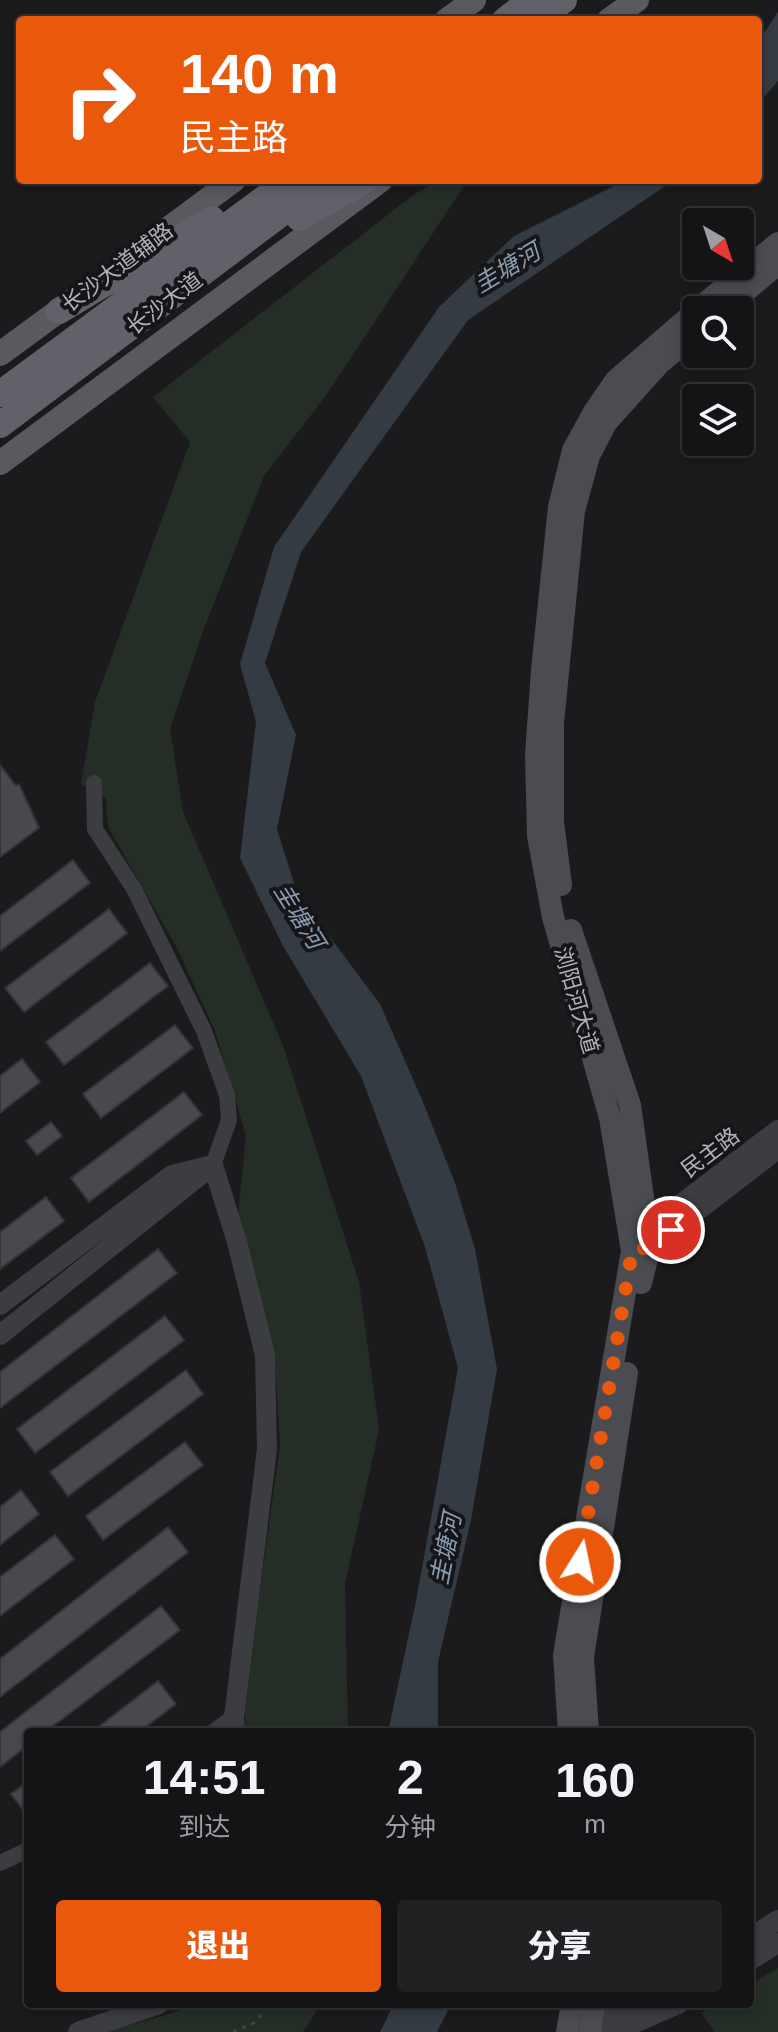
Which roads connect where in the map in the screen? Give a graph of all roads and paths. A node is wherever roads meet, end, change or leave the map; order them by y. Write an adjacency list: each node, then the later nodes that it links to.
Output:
1 (474, 0): 5 (main road)
2 (531, 0): 6 (highway)
3 (564, 0): 7 (highway)
4 (637, 0): 8 (main road)
5 (452, 16)
6 (510, 16)
7 (543, 16)
8 (615, 16)
9 (229, 184): 20 (main road, 长沙大道辅路)
10 (266, 184): 20 (highway)
11 (284, 184): 24 (highway, 长沙大道)
12 (321, 184): 17 (highway, 长沙大道)
13 (359, 184): 17 (highway)
14 (376, 184): 26 (main road)
15 (778, 243): 18 (main road, 浏阳河大道)
16 (778, 264): 19 (main road)
17 (206, 271): 25 (highway, 长沙大道)
18 (715, 296)
19 (740, 296)
20 (59, 311): 23 (main road, 长沙大道辅路)
21 (682, 324): 31 (main road, 浏阳河大道)
22 (682, 345): 31 (main road, 浏阳河大道)
23 (0, 354)
24 (0, 394)
25 (0, 425)
26 (0, 463)
27 (94, 783): 30 (street)
28 (778, 1130): 31 (street, 民主路)
29 (778, 1149): 31 (street, 民主路)
30 (213, 1165): 32 (street); 33 (street); 34 (street)
31 (640, 1239): 35 (main road, 浏阳河大道); 36 (main road, 浏阳河大道)
32 (0, 1305)
33 (0, 1335)
34 (235, 1725)
35 (569, 1728)
36 (588, 1728)
37 (24, 1852): 38 (street)
38 (0, 1863)
39 (778, 1920): 40 (street)
40 (754, 1935)
41 (778, 1943): 42 (street)
42 (754, 1958)
43 (147, 2008): 50 (street)
44 (267, 2008): 51 (path)
45 (574, 2008): 49 (main road)
46 (593, 2008): 49 (main road)
47 (630, 2008): 49 (street)
48 (664, 2008): 49 (street)
49 (586, 2031)
50 (78, 2032)
51 (233, 2032)

